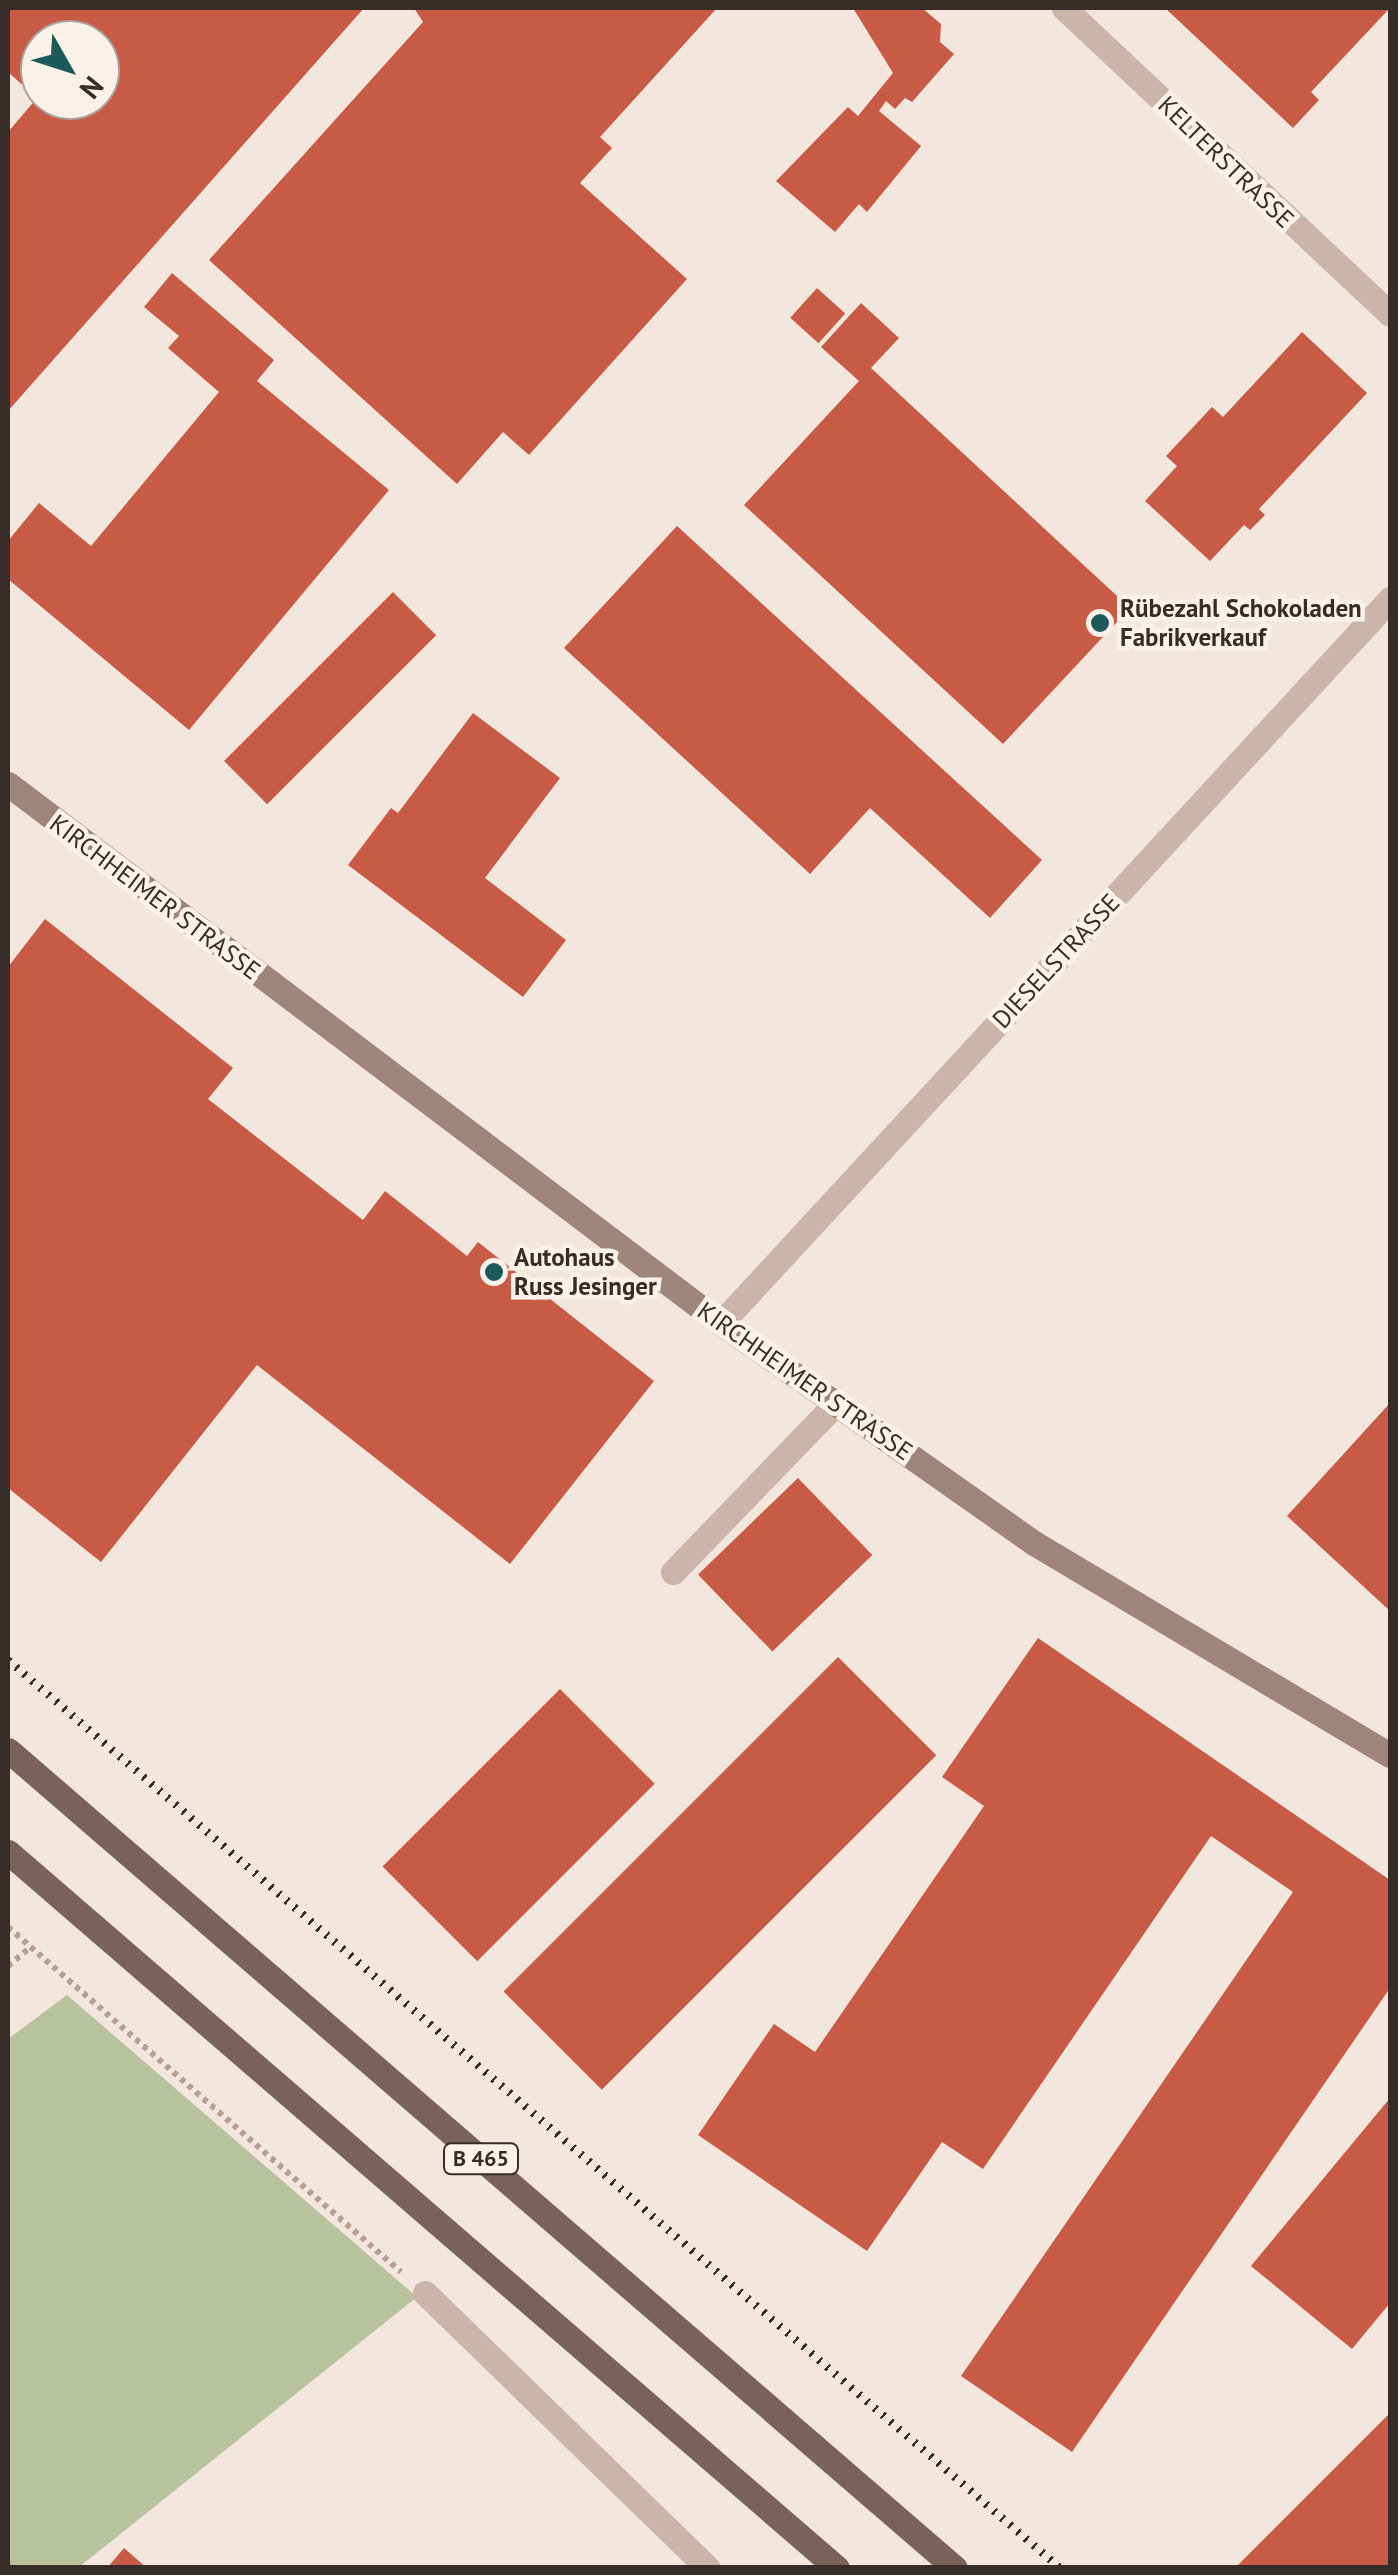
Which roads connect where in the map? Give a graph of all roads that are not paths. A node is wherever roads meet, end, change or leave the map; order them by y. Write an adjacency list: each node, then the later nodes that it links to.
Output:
1 (1064, 8): 2 (street, KELTERSTRASSE)
2 (1390, 314)
3 (1390, 598): 5 (street, DIESELSTRASSE)
4 (8, 784): 5 (street, KIRCHHEIMER STRASSE)
5 (721, 1323): 6 (street, KIRCHHEIMER STRASSE)
6 (836, 1403): 7 (street); 9 (street, KIRCHHEIMER STRASSE)
7 (673, 1572)
8 (8, 1750): 14 (main road, B 465)
9 (1390, 1755)
10 (8, 1852): 13 (main road)
11 (425, 2292): 12 (street)
12 (708, 2568)
13 (837, 2568)
14 (955, 2568)

